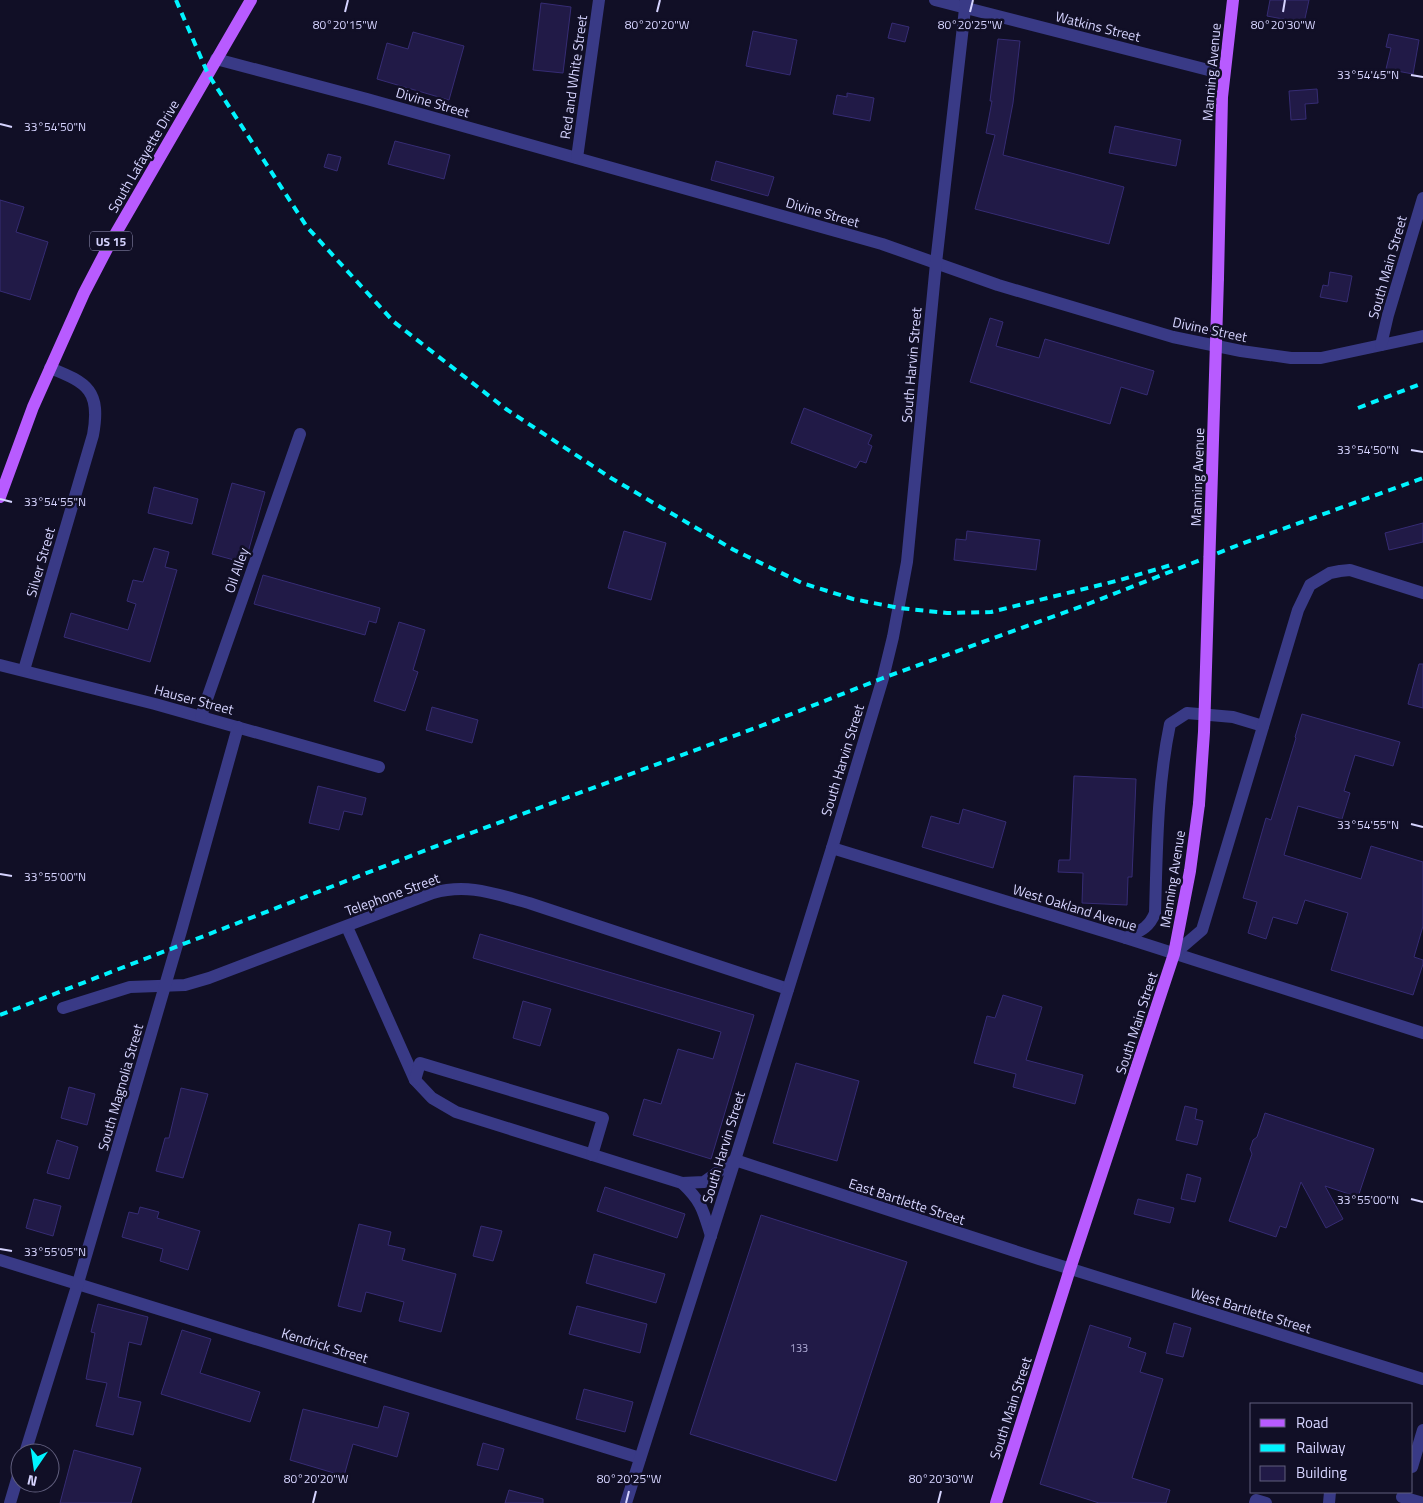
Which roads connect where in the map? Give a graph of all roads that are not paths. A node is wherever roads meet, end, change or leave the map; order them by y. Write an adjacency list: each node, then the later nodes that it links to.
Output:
1 (251, 0): 6 (main road, South Lafayette Drive / US 15)
2 (599, 0): 8 (street, Red and White Street)
3 (935, 0): 5 (street, Watkins Street)
4 (1233, 0): 7 (main road, Manning Avenue)
5 (966, 4): 7 (street, Watkins Street); 10 (street, South Harvin Street)
6 (216, 59): 8 (street, Divine Street); 13 (main road, South Lafayette Drive / US 15)
7 (1224, 74): 26 (main road, Manning Avenue, bridge)
8 (577, 158): 10 (street, Divine Street)
9 (1423, 198): 12 (street, South Main Street)
10 (936, 264): 12 (street, Divine Street); 23 (street, South Harvin Street)
11 (1423, 336): 12 (street, Divine Street)
12 (1381, 345)
13 (50, 368): 15 (main road, South Lafayette Drive / US 15); 18 (street, Silver Street)
14 (300, 434): 19 (street, Oil Alley)
15 (0, 497)
16 (1423, 593): 20 (street)
17 (0, 665): 18 (street, Hauser Street)
18 (24, 670): 19 (street, Hauser Street)
19 (201, 716): 21 (street, Hauser Street)
20 (1263, 726): 25 (street); 26 (street)
21 (238, 727): 22 (street, Hauser Street); 27 (street, South Magnolia Street)
22 (379, 767)
23 (832, 848): 25 (street, West Oakland Avenue); 28 (street, South Harvin Street)
24 (347, 927): 27 (street, Telephone Street); 28 (street, Telephone Street); 31 (street)
25 (1126, 938): 26 (street, West Oakland Avenue)
26 (1174, 954): 30 (street, West Oakland Avenue); 37 (main road, South Main Street)
27 (165, 986): 29 (street, Telephone Street); 38 (street, South Magnolia Street)
28 (788, 989): 33 (street, South Harvin Street)
29 (63, 1008)
30 (1423, 1033)
31 (415, 1080): 32 (street); 32 (street)
32 (592, 1155): 34 (street)
33 (735, 1160): 34 (street); 35 (street, South Harvin Street); 37 (street, East Bartlette Street)
34 (682, 1183): 35 (street)
35 (711, 1236): 42 (street, South Harvin Street)
36 (0, 1260): 38 (street, Kendrick Street)
37 (1070, 1269): 39 (street, West Bartlette Street); 46 (main road, South Main Street)
38 (78, 1284): 41 (street, South Magnolia Street); 42 (street, Kendrick Street)
39 (1423, 1379)
40 (1423, 1430): 43 (street)
41 (28, 1443)
42 (640, 1458): 45 (street, South Harvin Street)
43 (1413, 1464)
44 (1402, 1497): 47 (street)
45 (626, 1503)
46 (996, 1503)
47 (1423, 1503)

